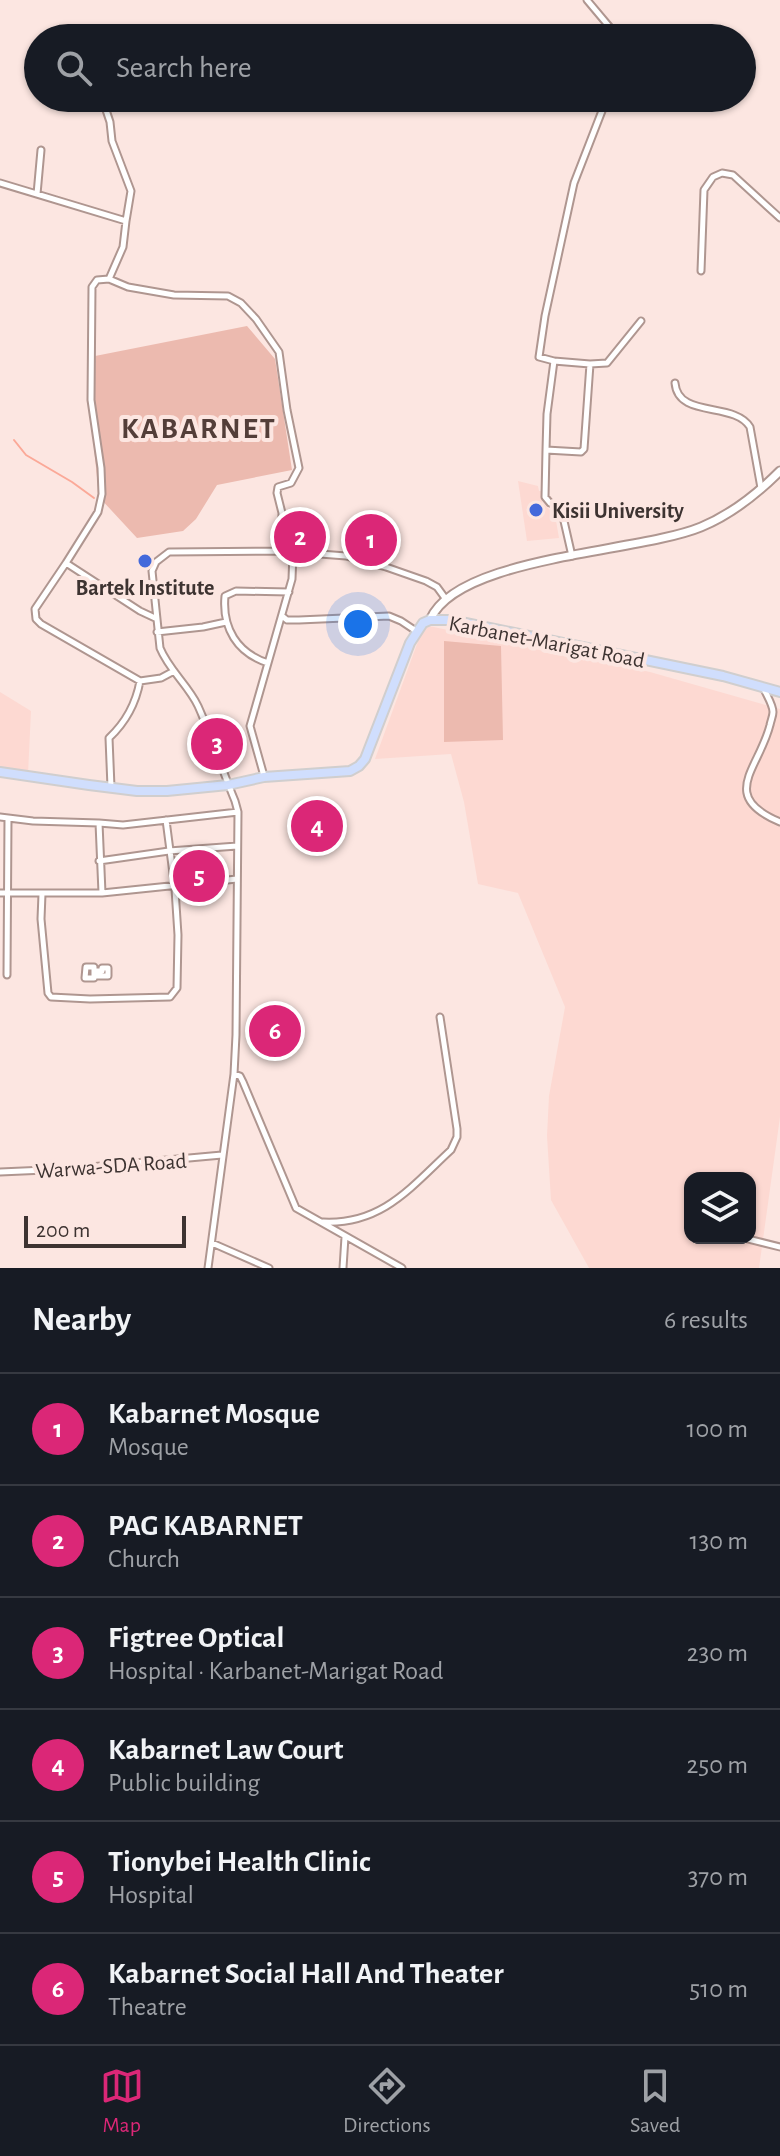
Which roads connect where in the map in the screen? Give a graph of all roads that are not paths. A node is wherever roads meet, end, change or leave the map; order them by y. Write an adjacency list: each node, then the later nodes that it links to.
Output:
1 (587, 0): 2 (street)
2 (607, 24)
3 (107, 112): 9 (street)
4 (602, 112): 13 (street)
5 (41, 150): 7 (street)
6 (0, 183): 7 (street)
7 (37, 194): 9 (street)
8 (780, 218): 10 (street)
9 (126, 221): 11 (street)
10 (701, 271)
11 (109, 279): 19 (street); 22 (street)
12 (641, 321): 14 (street)
13 (554, 361): 14 (street); 16 (street)
14 (590, 364): 16 (street)
15 (675, 383): 18 (street)
16 (546, 450): 21 (street)
17 (780, 471): 18 (main road)
18 (761, 488): 21 (main road)
19 (281, 551): 20 (street); 26 (street)
20 (293, 553): 23 (street); 24 (street)
21 (572, 557): 24 (main road)
22 (66, 563): 26 (street); 33 (street)
23 (289, 592): 25 (street); 28 (street)
24 (445, 598): 27 (main road)
25 (282, 616): 29 (street); 31 (street)
26 (155, 618): 30 (street)
27 (430, 620): 29 (main road, Karbanet-Marigat Road); 34 (main road, Karbanet-Marigat Road)
28 (226, 622): 30 (street); 31 (street)
29 (416, 631): 37 (main road, Karbanet-Marigat Road)
30 (157, 632): 32 (street)
31 (268, 663): 37 (street)
32 (174, 671): 33 (street); 38 (street)
33 (140, 681): 39 (street)
34 (763, 686): 35 (main road, Karbanet-Marigat Road); 44 (street)
35 (780, 692)
36 (0, 772): 39 (main road, Karbanet-Marigat Road)
37 (264, 777): 38 (main road, Karbanet-Marigat Road)
38 (228, 785): 39 (main road, Karbanet-Marigat Road); 40 (street)
39 (111, 788)
40 (238, 812): 43 (street); 46 (street)
41 (0, 817): 42 (street)
42 (8, 818): 45 (street); 52 (street)
43 (166, 820): 45 (street); 47 (street)
44 (780, 822)
45 (99, 823): 48 (street)
46 (237, 846): 47 (street); 49 (street)
47 (169, 851): 48 (street); 50 (street)
48 (99, 861): 53 (street)
49 (237, 879): 50 (street); 57 (street)
50 (174, 885): 53 (street); 54 (street)
51 (0, 893): 52 (street)
52 (8, 893): 54 (street); 55 (street)
53 (102, 893): 54 (street)
54 (42, 894)
55 (7, 975)
56 (440, 1017): 60 (street)
57 (234, 1074): 58 (street); 60 (street)
58 (222, 1155): 59 (street, Warwa-SDA Road); 63 (street)
59 (0, 1172)
60 (323, 1222): 61 (street)
61 (345, 1237): 67 (street); 68 (street)
62 (756, 1241): 64 (street)
63 (212, 1243): 65 (street); 66 (street)
64 (780, 1247)
65 (208, 1268)
66 (269, 1268)
67 (343, 1268)
68 (402, 1268)

